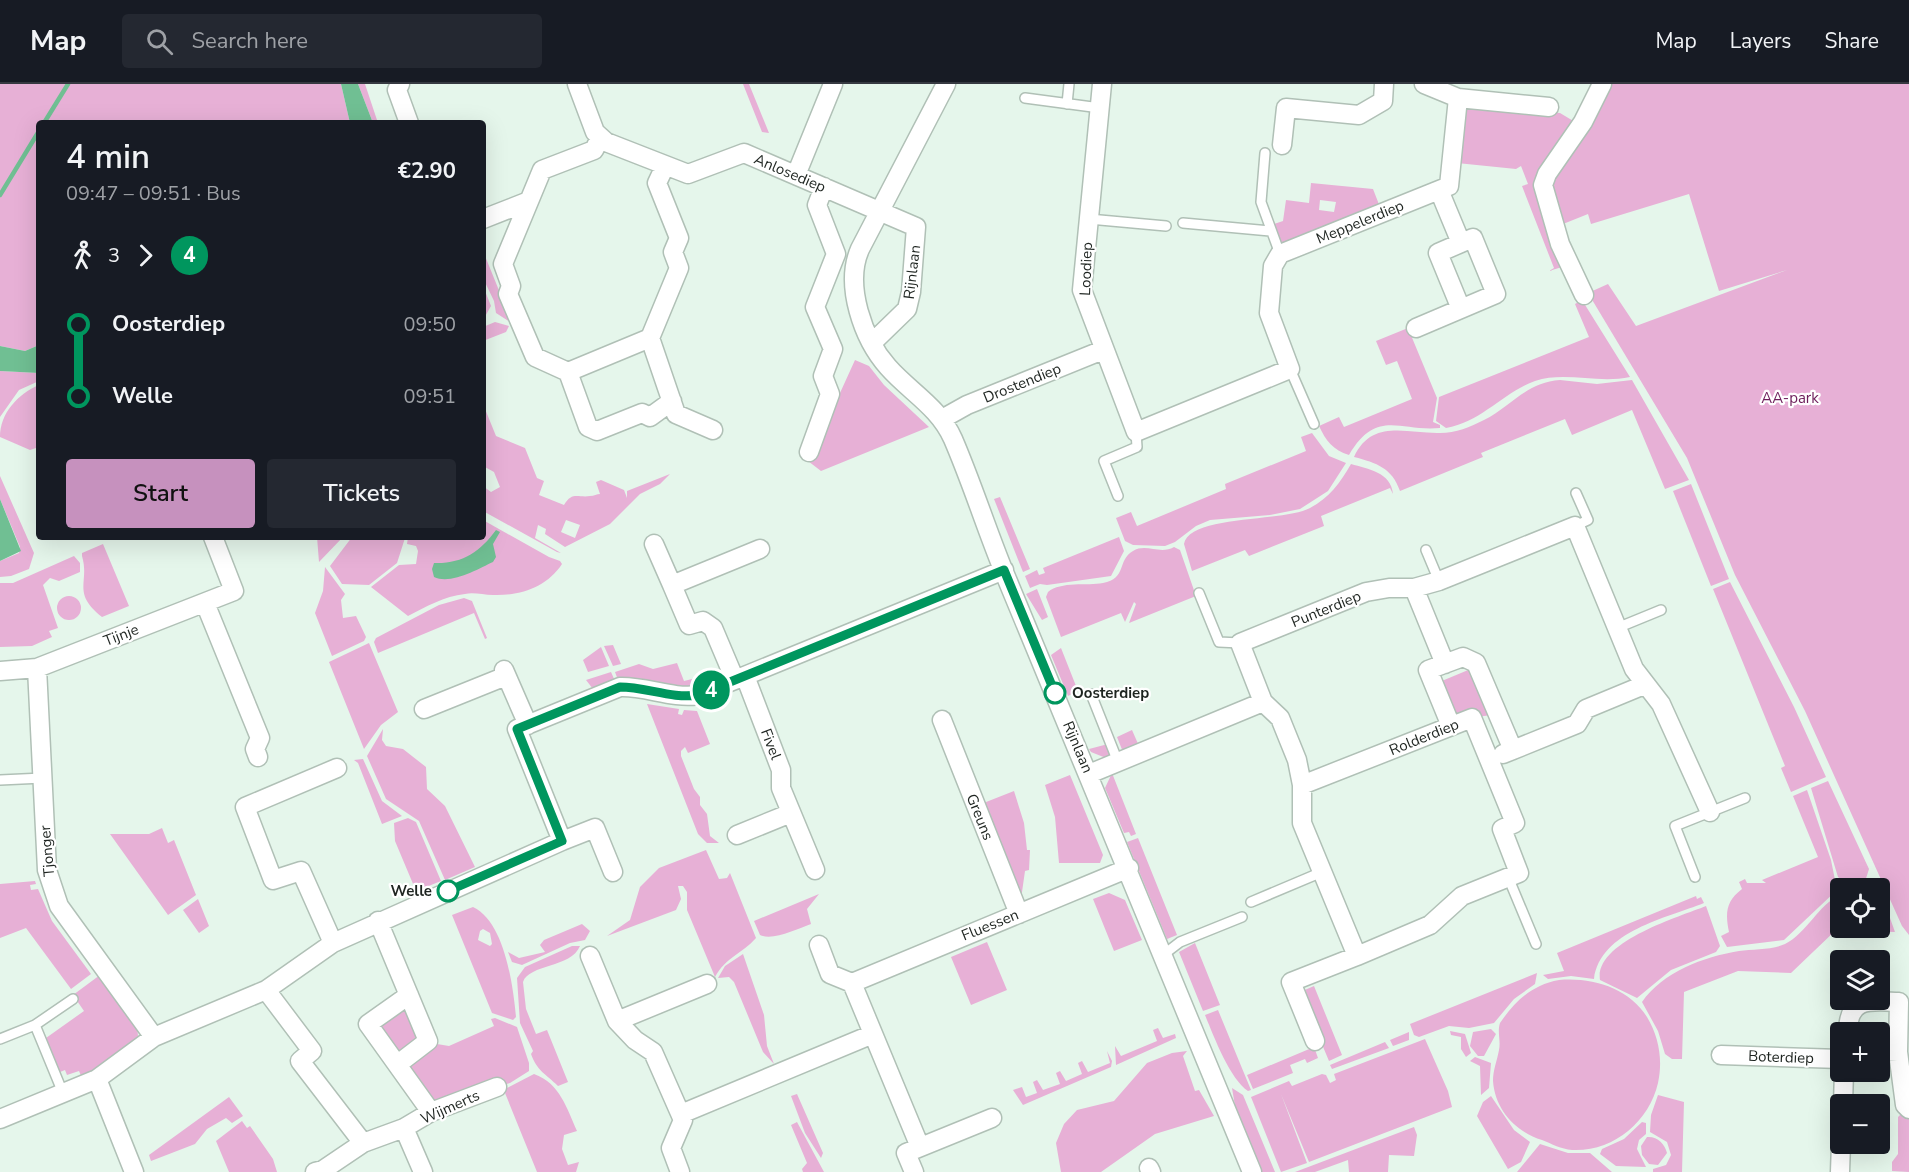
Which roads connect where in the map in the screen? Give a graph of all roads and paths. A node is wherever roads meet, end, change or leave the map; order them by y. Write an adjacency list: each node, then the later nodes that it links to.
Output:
1 (400, 84): 15 (street)
2 (577, 84): 16 (street)
3 (833, 84): 20 (street)
4 (946, 84): 24 (street, Rijnlaan)
5 (1069, 84): 12 (lane)
6 (1102, 84): 14 (street, Loodiep)
7 (1384, 84): 17 (street)
8 (1424, 84): 11 (street)
9 (1602, 84): 32 (street)
10 (1025, 98): 12 (lane)
11 (1458, 98): 13 (street); 22 (street)
12 (1067, 104): 14 (lane)
13 (1549, 107)
14 (1100, 108): 26 (street, Loodiep)
15 (408, 120)
16 (600, 138): 19 (street, Anlosediep); 23 (street)
17 (1282, 145)
18 (1265, 153): 29 (lane)
19 (665, 166): 20 (street, Anlosediep); 35 (street)
20 (796, 175): 21 (street, Anlosediep)
21 (824, 187): 24 (street, Anlosediep); 45 (street)
22 (1439, 190): 30 (street); 31 (street, Meppelerdiep)
23 (529, 201): 25 (street); 39 (street)
24 (880, 210): 36 (street, Rijnlaan); 36 (street, Rijnlaan)
25 (486, 218)
26 (1089, 219): 28 (lane); 37 (street, Loodiep)
27 (1183, 223): 29 (lane)
28 (1166, 226)
29 (1270, 231): 31 (lane)
30 (1461, 243): 33 (street); 33 (street)
31 (1280, 254): 38 (street)
32 (1584, 295)
33 (1461, 309): 34 (street)
34 (1416, 328)
35 (650, 338): 39 (street); 40 (street)
36 (873, 342): 41 (street, Rijnlaan)
37 (1103, 350): 41 (street, Drostendiep); 44 (street)
38 (1290, 369): 42 (lane); 44 (street)
39 (568, 372): 40 (street)
40 (672, 401): 43 (street)
41 (942, 419): 53 (street, Rijnlaan)
42 (1314, 424)
43 (714, 430)
44 (1136, 432): 47 (lane)
45 (809, 452)
46 (1576, 493): 48 (lane)
47 (1118, 496)
48 (1575, 526): 54 (street, Punterdiep); 60 (street)
49 (214, 540): 58 (street, Tijnje)
50 (654, 544): 55 (street, Fivel)
51 (760, 549): 55 (street)
52 (1426, 550): 54 (lane)
53 (1004, 570): 65 (street); 78 (street, Rijnlaan)
54 (1439, 581): 56 (street, Punterdiep)
55 (672, 585): 65 (street, Fivel)
56 (1414, 588): 61 (street, Punterdiep); 62 (street)
57 (1199, 593): 61 (lane)
58 (205, 603): 63 (street, Tijnje); 74 (street)
59 (1661, 610): 60 (lane)
60 (1617, 628): 66 (street)
61 (1240, 644): 68 (street)
62 (1445, 663): 72 (street); 73 (street)
63 (37, 668): 64 (street, Tijnje); 79 (street, Tjonger)
64 (0, 671)
65 (740, 678): 71 (street); 84 (street, Fivel)
66 (1644, 685): 73 (street); 83 (street)
67 (1090, 694): 76 (lane)
68 (1263, 702): 76 (street); 81 (street)
69 (424, 709): 71 (street)
70 (942, 720): 94 (street, Greuns)
71 (528, 725): 86 (street)
72 (1452, 726): 75 (street, Rolderdiep); 81 (street, Rolderdiep)
73 (1513, 750): 75 (street)
74 (258, 757)
75 (1489, 759): 92 (street, Rolderdiep)
76 (1118, 762): 78 (street)
77 (337, 768): 97 (street)
78 (1089, 774): 87 (street, Rijnlaan)
79 (43, 778): 80 (lane); 113 (street, Tjonger)
80 (0, 780)
81 (1302, 785): 90 (street)
82 (1745, 798): 83 (lane)
83 (1710, 812): 91 (lane)
84 (791, 813): 85 (street); 88 (street, Fivel)
85 (737, 835)
86 (562, 841): 89 (street); 96 (street)
87 (1129, 868): 94 (street, Fluessen); 100 (street, Rijnlaan)
88 (814, 870)
89 (613, 872)
90 (1323, 872): 93 (lane); 102 (street)
91 (1695, 877)
92 (1508, 878): 98 (lane); 102 (street)
93 (1251, 902)
94 (1019, 914): 103 (street, Fluessen)
95 (1242, 917): 100 (lane)
96 (378, 921): 97 (street); 106 (street)
97 (333, 942): 105 (street)
98 (1536, 944)
99 (819, 945): 103 (street)
100 (1163, 955): 138 (street, Rijnlaan)
101 (590, 956): 109 (street)
102 (1357, 957): 115 (street)
103 (852, 982): 112 (street)
104 (707, 984): 109 (street)
105 (266, 990): 113 (street); 130 (street)
106 (409, 995): 120 (street); 120 (street)
107 (72, 999): 111 (lane)
108 (1904, 1002): 110 (street); 116 (street)
109 (617, 1021): 126 (street)
110 (1848, 1022)
111 (35, 1025): 114 (lane); 123 (lane)
112 (873, 1034): 126 (street); 131 (street)
113 (154, 1037): 121 (street)
114 (0, 1039)
115 (1316, 1041)
116 (1890, 1048)
117 (1890, 1054): 124 (street)
118 (1720, 1055): 119 (street, Boterdiep)
119 (1830, 1059)
120 (398, 1064): 125 (street)
121 (97, 1079): 123 (street); 133 (street)
122 (497, 1087): 125 (street, Wijmerts)
123 (63, 1093): 128 (street)
124 (1909, 1109)
125 (431, 1112): 129 (street, Wijmerts)
126 (681, 1114): 136 (street)
127 (992, 1118): 131 (street)
128 (0, 1119)
129 (404, 1128): 130 (street, Wijmerts); 135 (street, Wijmerts)
130 (363, 1143): 134 (street, Wijmerts)
131 (920, 1148): 137 (street)
132 (1841, 1154): 139 (street)
133 (135, 1172)
134 (315, 1172)
135 (423, 1172)
136 (680, 1172)
137 (914, 1172)
138 (1252, 1172)
139 (1840, 1172)

